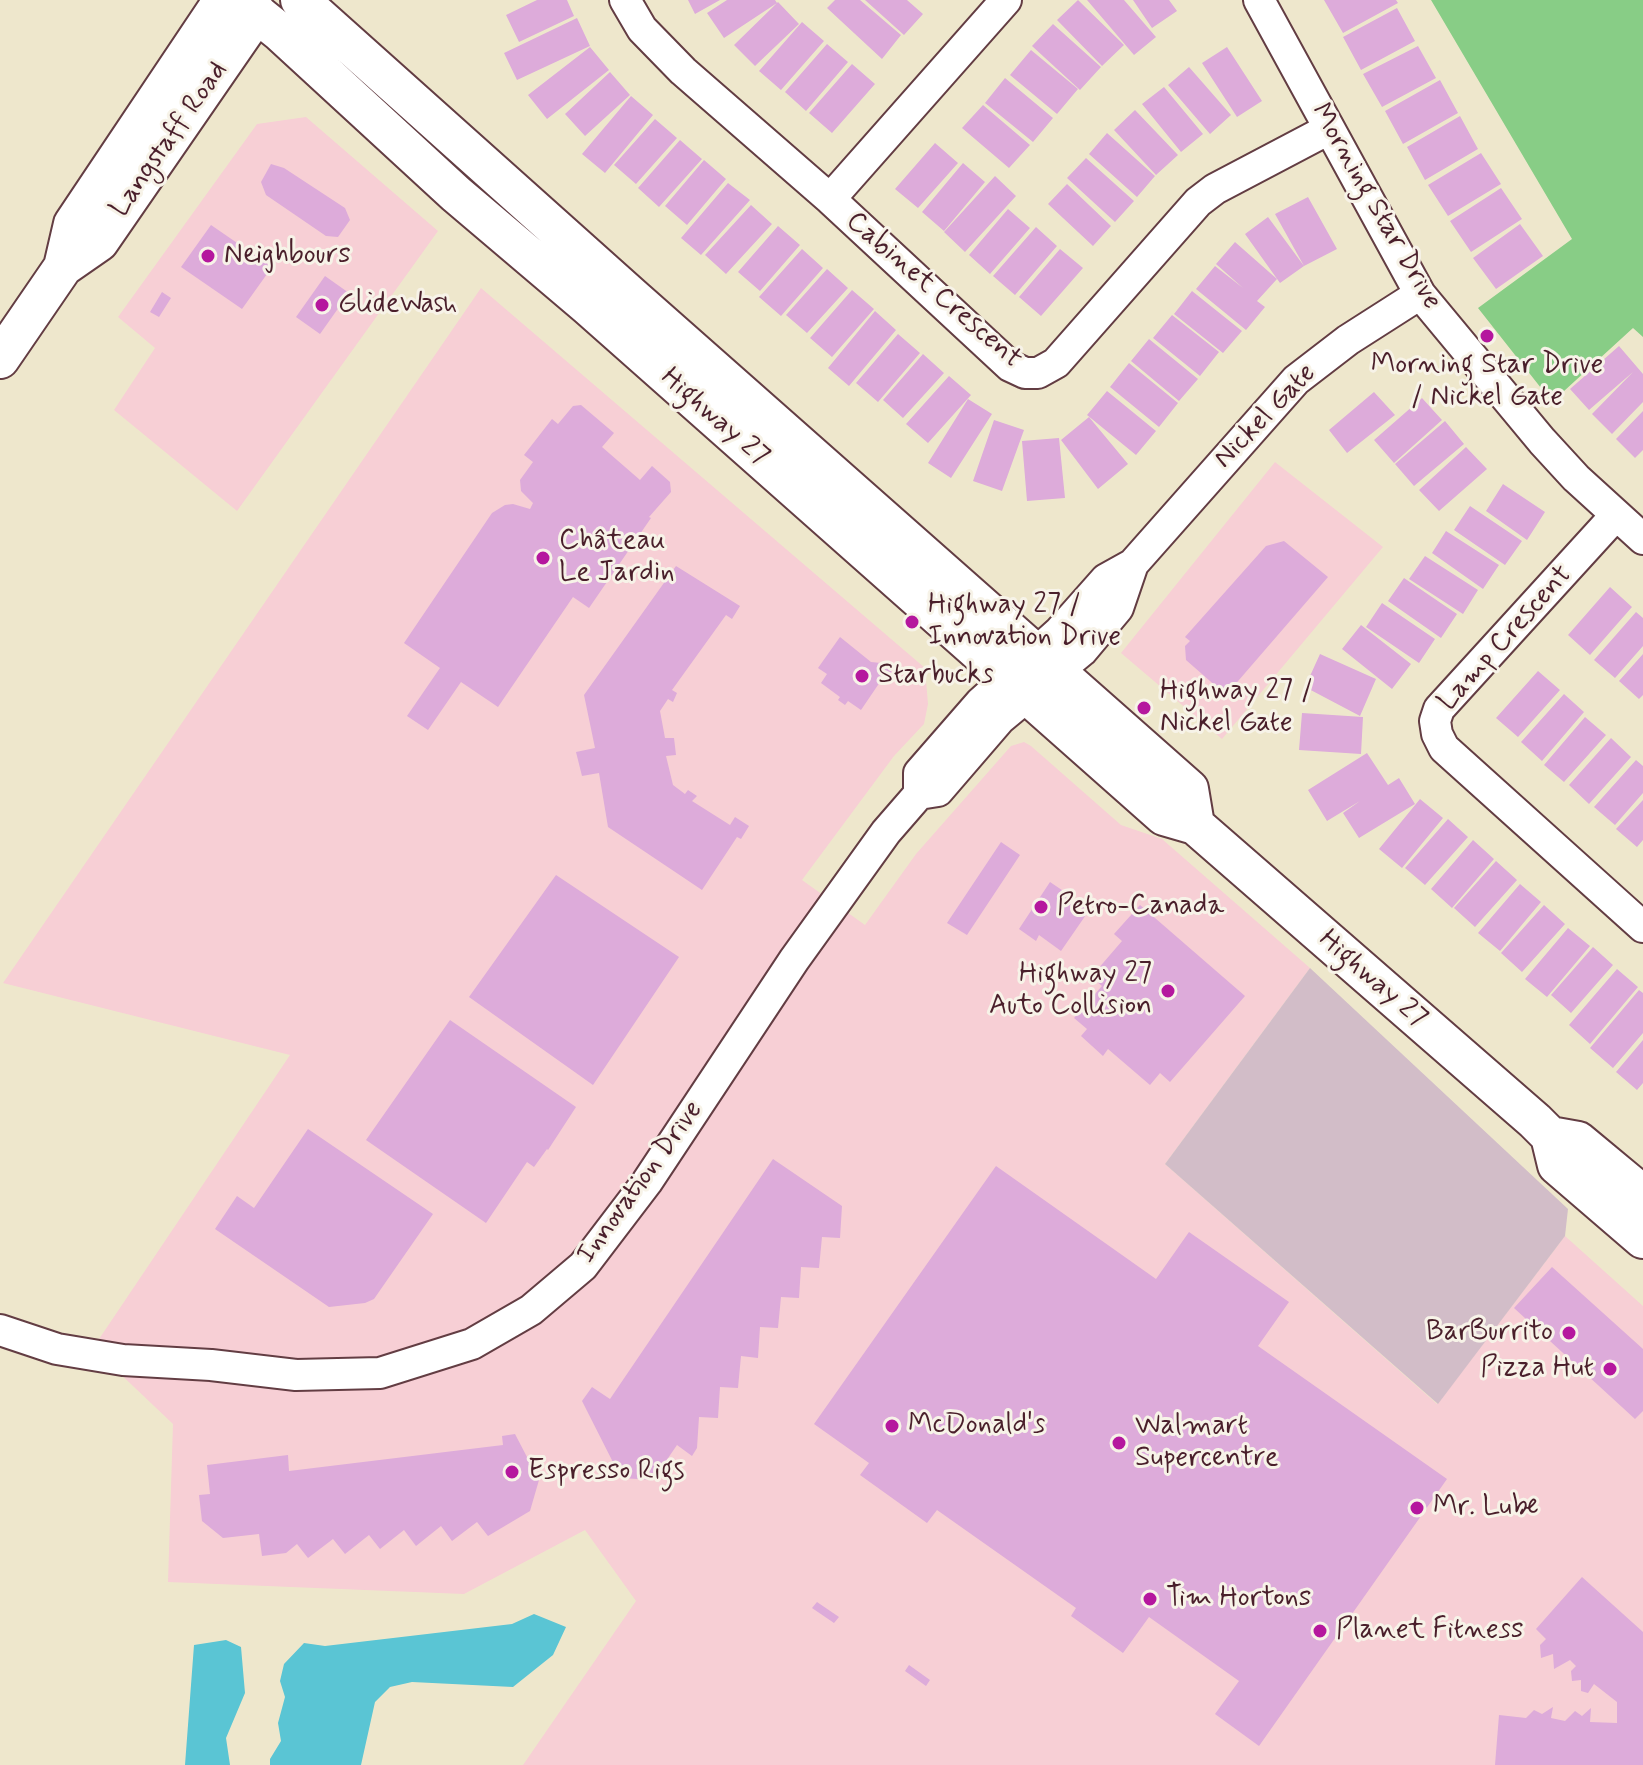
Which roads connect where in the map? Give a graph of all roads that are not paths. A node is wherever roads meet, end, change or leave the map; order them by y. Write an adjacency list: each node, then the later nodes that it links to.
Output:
1 (300, 0): 12 (main road, Highway 27)
2 (625, 0): 7 (street, Cabinet Crescent)
3 (1006, 0): 7 (street)
4 (1259, 0): 6 (street, Morning Star Drive)
5 (246, 3): 9 (main road, Langstaff Road); 12 (main road, Highway 27)
6 (1329, 129): 7 (street, Cabinet Crescent); 8 (street, Morning Star Drive)
7 (830, 199)
8 (1420, 294): 10 (street, Morning Star Drive); 12 (street, Nickel Gate)
9 (0, 359)
10 (1616, 515): 11 (street, Morning Star Drive); 13 (street, Lamp Crescent)
11 (1643, 539)
12 (1032, 675): 14 (main road, Highway 27); 17 (street, Innovation Drive)
13 (1643, 927)
14 (1550, 1136): 15 (main road, Highway 27); 16 (main road, Highway 27)
15 (1643, 1195)
16 (1643, 1239)
17 (0, 1330)

